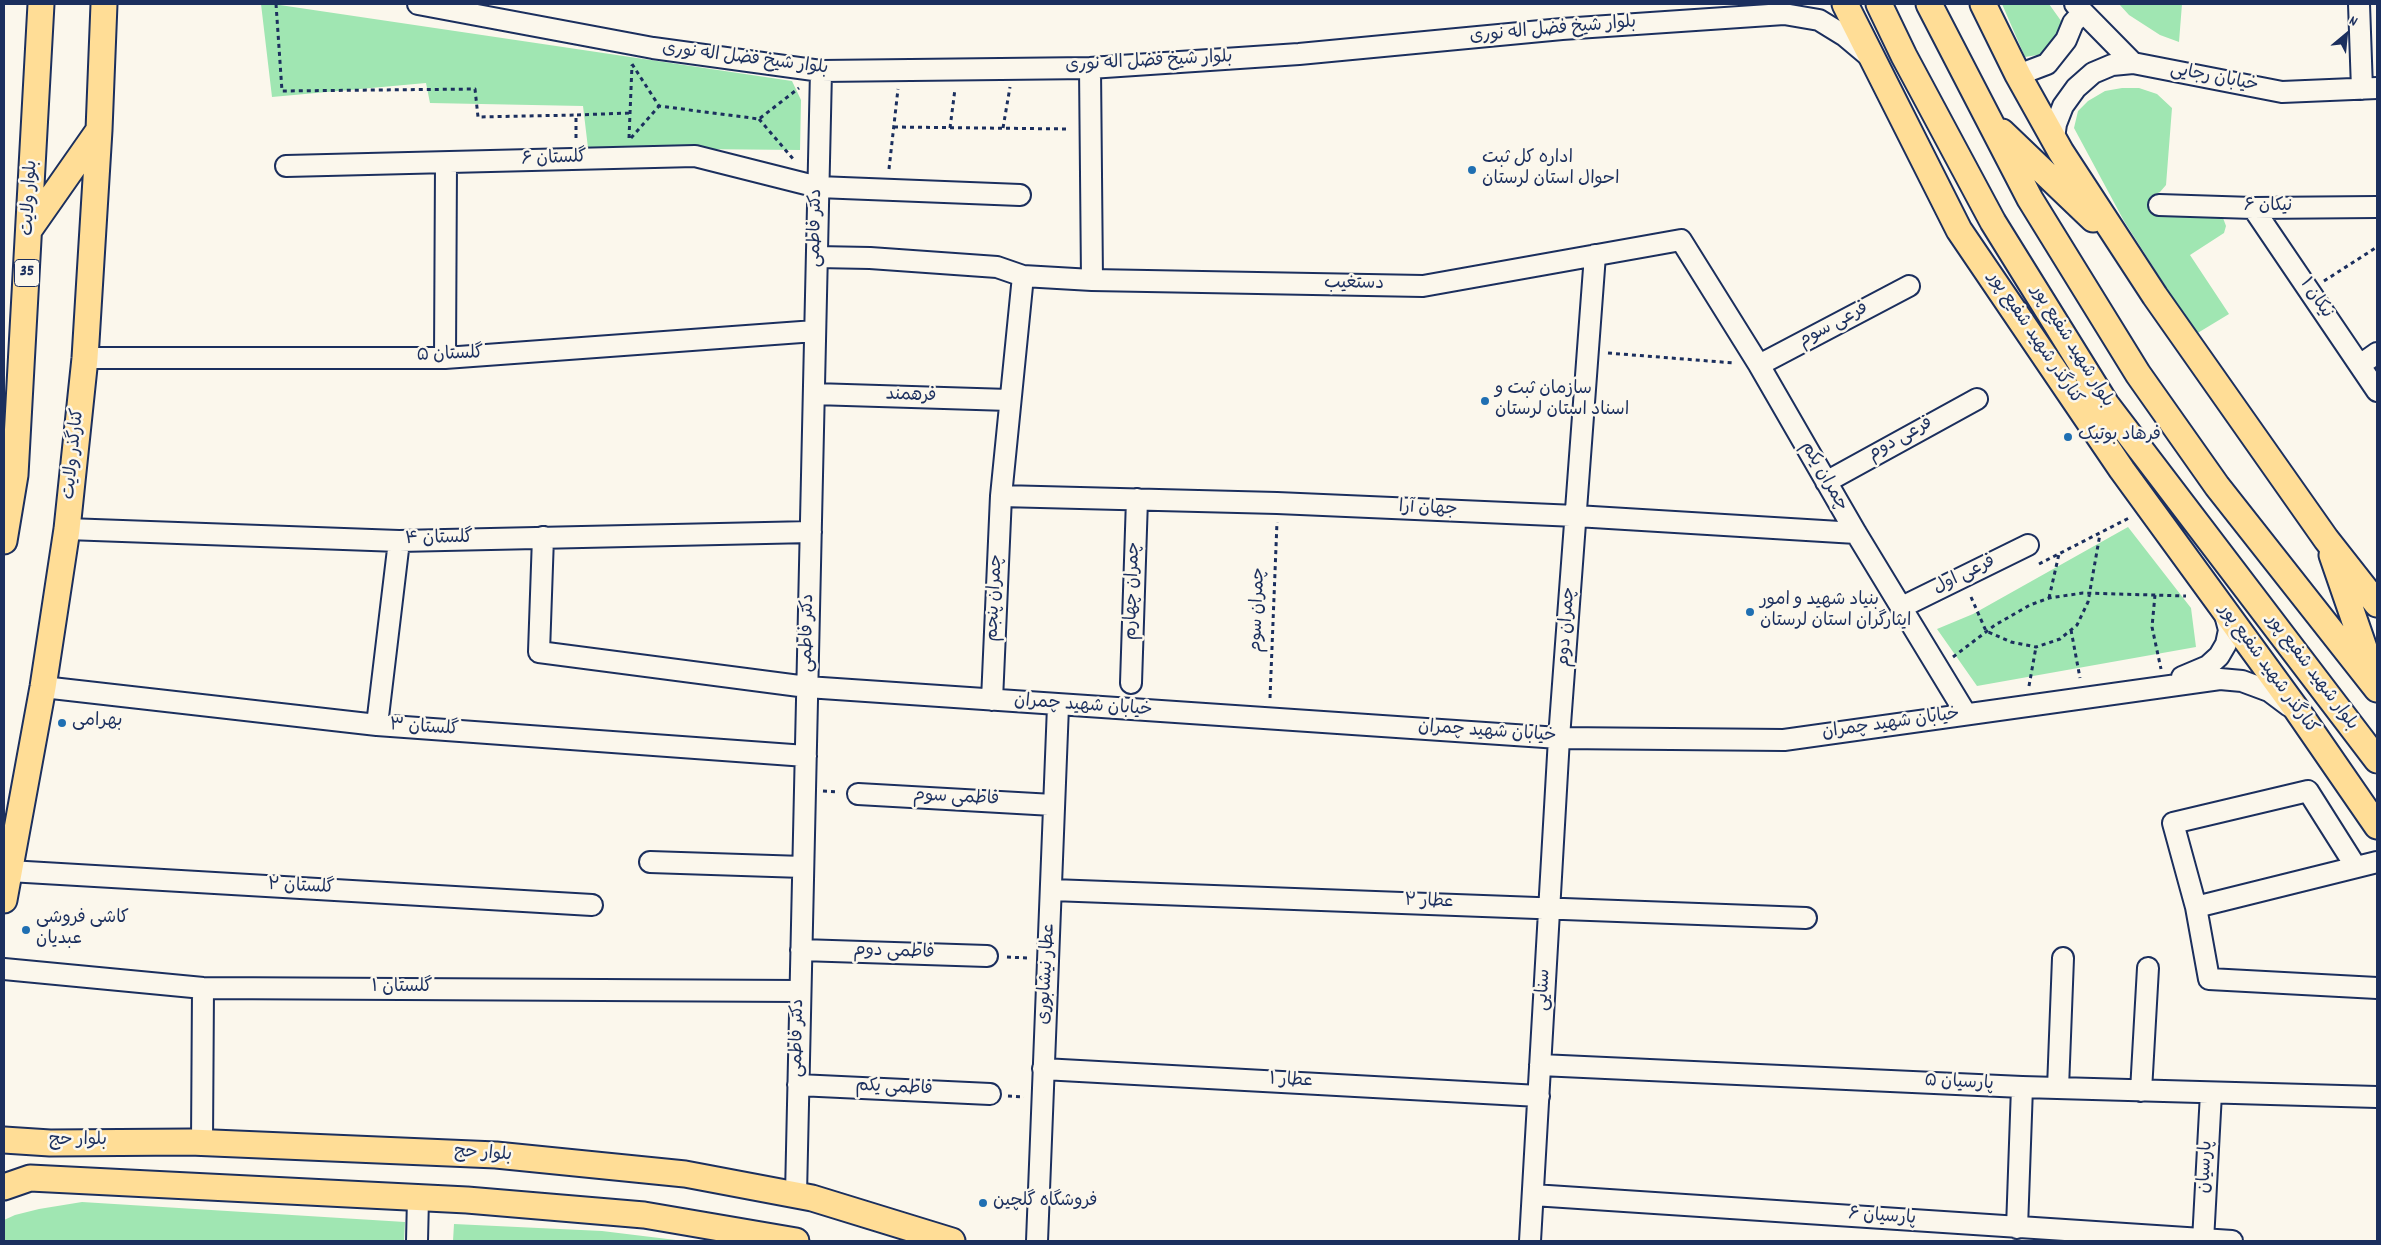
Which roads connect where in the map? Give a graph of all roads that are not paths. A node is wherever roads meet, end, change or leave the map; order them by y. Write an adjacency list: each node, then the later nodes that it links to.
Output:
1 (41, 4): 28 (main road, بلوار ولایت / 35)
2 (104, 4): 19 (main road, کنارگذر ولایت)
3 (418, 4): 15 (street, بلوار شیخ فضل اله نوری)
4 (1734, 4): 11 (street)
5 (1845, 4): 12 (main road, کنارگذر شهید شفیع پور)
6 (1879, 4): 75 (main road, بلوار شهید شفیع پور)
7 (1929, 4): 18 (main road)
8 (1983, 4): 16 (main road)
9 (2359, 4): 17 (street)
10 (2078, 9): 13 (street); 16 (street)
11 (1709, 20): 12 (street, بلوار شیخ فضل اله نوری); 14 (street, بلوار شیخ فضل اله نوری)
12 (1872, 58): 60 (main road, کنارگذر شهید شفیع پور)
13 (2133, 63): 17 (street, خیابان رجایی); 20 (street)
14 (1090, 68): 15 (street, بلوار شیخ فضل اله نوری); 34 (street)
15 (821, 71): 23 (street, دکتر فاطمی)
16 (2018, 75): 20 (main road)
17 (2369, 89)
18 (1987, 117): 30 (main road); 67 (main road)
19 (99, 130): 28 (main road); 38 (main road, کنارگذر ولایت)
20 (2054, 138): 30 (main road)
21 (446, 163): 22 (street, گلستان ۶); 23 (street, گلستان ۶); 39 (street)
22 (286, 166)
23 (818, 187): 24 (street, گلستان ۶); 32 (street, دکتر فاطمی)
24 (1020, 195)
25 (2159, 205): 27 (street, نیکان ۶)
26 (2377, 207): 27 (street, نیکان ۶)
27 (2253, 208): 40 (street, نیکان ۱)
28 (29, 230): 46 (main road, بلوار ولایت / 35)
29 (1681, 240): 31 (street, دستغیب); 41 (street, چمران یکم)
30 (2125, 250): 56 (main road)
31 (1594, 255): 34 (street, دستغیب); 51 (street, چمران دوم)
32 (817, 257): 33 (street, دستغیب); 36 (street, دکتر فاطمی)
33 (1023, 276): 34 (street, دستغیب); 45 (street, چمران پنجم)
34 (1092, 280)
35 (1909, 286): 41 (street, فرعی سوم)
36 (815, 331): 39 (street, گلستان ۵); 43 (street, دکتر فاطمی)
37 (2377, 353): 40 (street)
38 (85, 358): 39 (street, گلستان ۵); 52 (main road, کنارگذر ولایت)
39 (445, 358)
40 (2360, 365): 42 (street, نیکان ۱)
41 (1760, 366): 47 (street, چمران یکم)
42 (2377, 391)
43 (814, 394): 45 (street, فرهمند); 53 (street, دکتر فاطمی)
44 (1977, 399): 47 (street, فرعی دوم)
45 (1009, 400): 48 (street, چمران پنجم)
46 (15, 475): 50 (main road); 58 (main road, بلوار ولایت / 35)
47 (1826, 482): 54 (street, چمران یکم)
48 (1001, 496): 49 (street, جهان آرا); 68 (street, چمران پنجم)
49 (1137, 499): 51 (street, جهان آرا); 63 (street, چمران چهارم)
50 (4, 504)
51 (1576, 516): 54 (street, جهان آرا); 73 (street, چمران دوم)
52 (67, 529): 57 (street, گلستان ۴); 65 (main road, کنارگذر ولایت)
53 (811, 532): 55 (street, گلستان ۴); 66 (street, دکتر فاطمی)
54 (1856, 533): 62 (street, چمران یکم)
55 (544, 537): 57 (street, گلستان ۴); 66 (street, خیابان شهید چمران)
56 (2326, 539): 61 (main road); 67 (main road)
57 (399, 540): 72 (street)
58 (4, 541)
59 (2028, 545): 62 (street, فرعی اول)
60 (2219, 604): 64 (street); 70 (main road, کنارگذر شهید شفیع پور)
61 (2377, 604)
62 (1902, 608): 71 (street, چمران یکم)
63 (1131, 683)
64 (2164, 685): 70 (street); 71 (street, خیابان شهید چمران)
65 (43, 687): 72 (street, گلستان ۳); 83 (main road, کنارگذر ولایت)
66 (807, 687): 68 (street, خیابان شهید چمران); 74 (street, دکتر فاطمی)
67 (2377, 688)
68 (992, 700): 69 (street, خیابان شهید چمران)
69 (1058, 706): 73 (street, خیابان شهید چمران); 77 (street, عطار نیشابوری)
70 (2297, 710): 78 (main road, کنارگذر شهید شفیع پور)
71 (1966, 714): 73 (street, خیابان شهید چمران)
72 (376, 725): 74 (street, گلستان ۳)
73 (1559, 738): 88 (street, سنایی)
74 (806, 756): 81 (street, دکتر فاطمی)
75 (2377, 760)
76 (858, 794): 77 (street, فاطمی سوم)
77 (1054, 805): 84 (street, عطار نیشابوری)
78 (2377, 826)
79 (650, 862): 81 (street)
80 (2377, 862): 82 (street)
81 (803, 867): 90 (street, دکتر فاطمی)
82 (2356, 867): 87 (street); 87 (street)
83 (10, 871): 85 (main road, کنارگذر ولایت); 86 (street, گلستان ۲)
84 (1052, 890): 88 (street, عطار ۲); 99 (street, عطار نیشابوری)
85 (4, 900)
86 (592, 905)
87 (2196, 907): 96 (street)
88 (1549, 908): 89 (street, عطار ۲); 98 (street, سنایی)
89 (1806, 918)
90 (801, 950): 91 (street, فاطمی دوم); 97 (street, دکتر فاطمی)
91 (987, 956)
92 (2063, 958): 102 (street)
93 (2148, 968): 103 (street)
94 (4, 969): 95 (street, گلستان ۱)
95 (203, 988): 97 (street, گلستان ۱); 109 (street)
96 (2377, 988)
97 (800, 991): 100 (street, دکتر فاطمی)
98 (1540, 1065): 101 (street, پارسیان ۵); 106 (street, سنایی)
99 (1044, 1069): 106 (street, عطار ۱); 121 (street, عطار نیشابوری)
100 (798, 1085): 105 (street, فاطمی یکم); 113 (street, دکتر فاطمی)
101 (2022, 1087): 102 (street, پارسیان ۵); 116 (street)
102 (2058, 1088): 103 (street, پارسیان ۵)
103 (2141, 1091): 104 (street, پارسیان ۵)
104 (2211, 1093): 107 (street, پارسیان ۵); 117 (street, پارسیان)
105 (990, 1094)
106 (1539, 1096): 114 (street, سنایی)
107 (2377, 1097)
108 (4, 1140): 110 (main road, بلوار حج)
109 (202, 1142): 110 (main road, بلوار حج); 113 (main road, بلوار حج)
110 (50, 1143): 111 (main road)
111 (47, 1179): 112 (main road); 115 (main road)
112 (4, 1188)
113 (796, 1194): 120 (main road, بلوار حج)
114 (1533, 1195): 116 (street, پارسیان ۶); 122 (street, سنایی)
115 (418, 1198): 118 (street); 119 (main road)
116 (2017, 1228): 117 (street, پارسیان ۶)
117 (2203, 1240): 123 (street, پارسیان ۶)
118 (417, 1241)
119 (796, 1241)
120 (952, 1241)
121 (1037, 1241)
122 (1530, 1241)
123 (2232, 1241)

